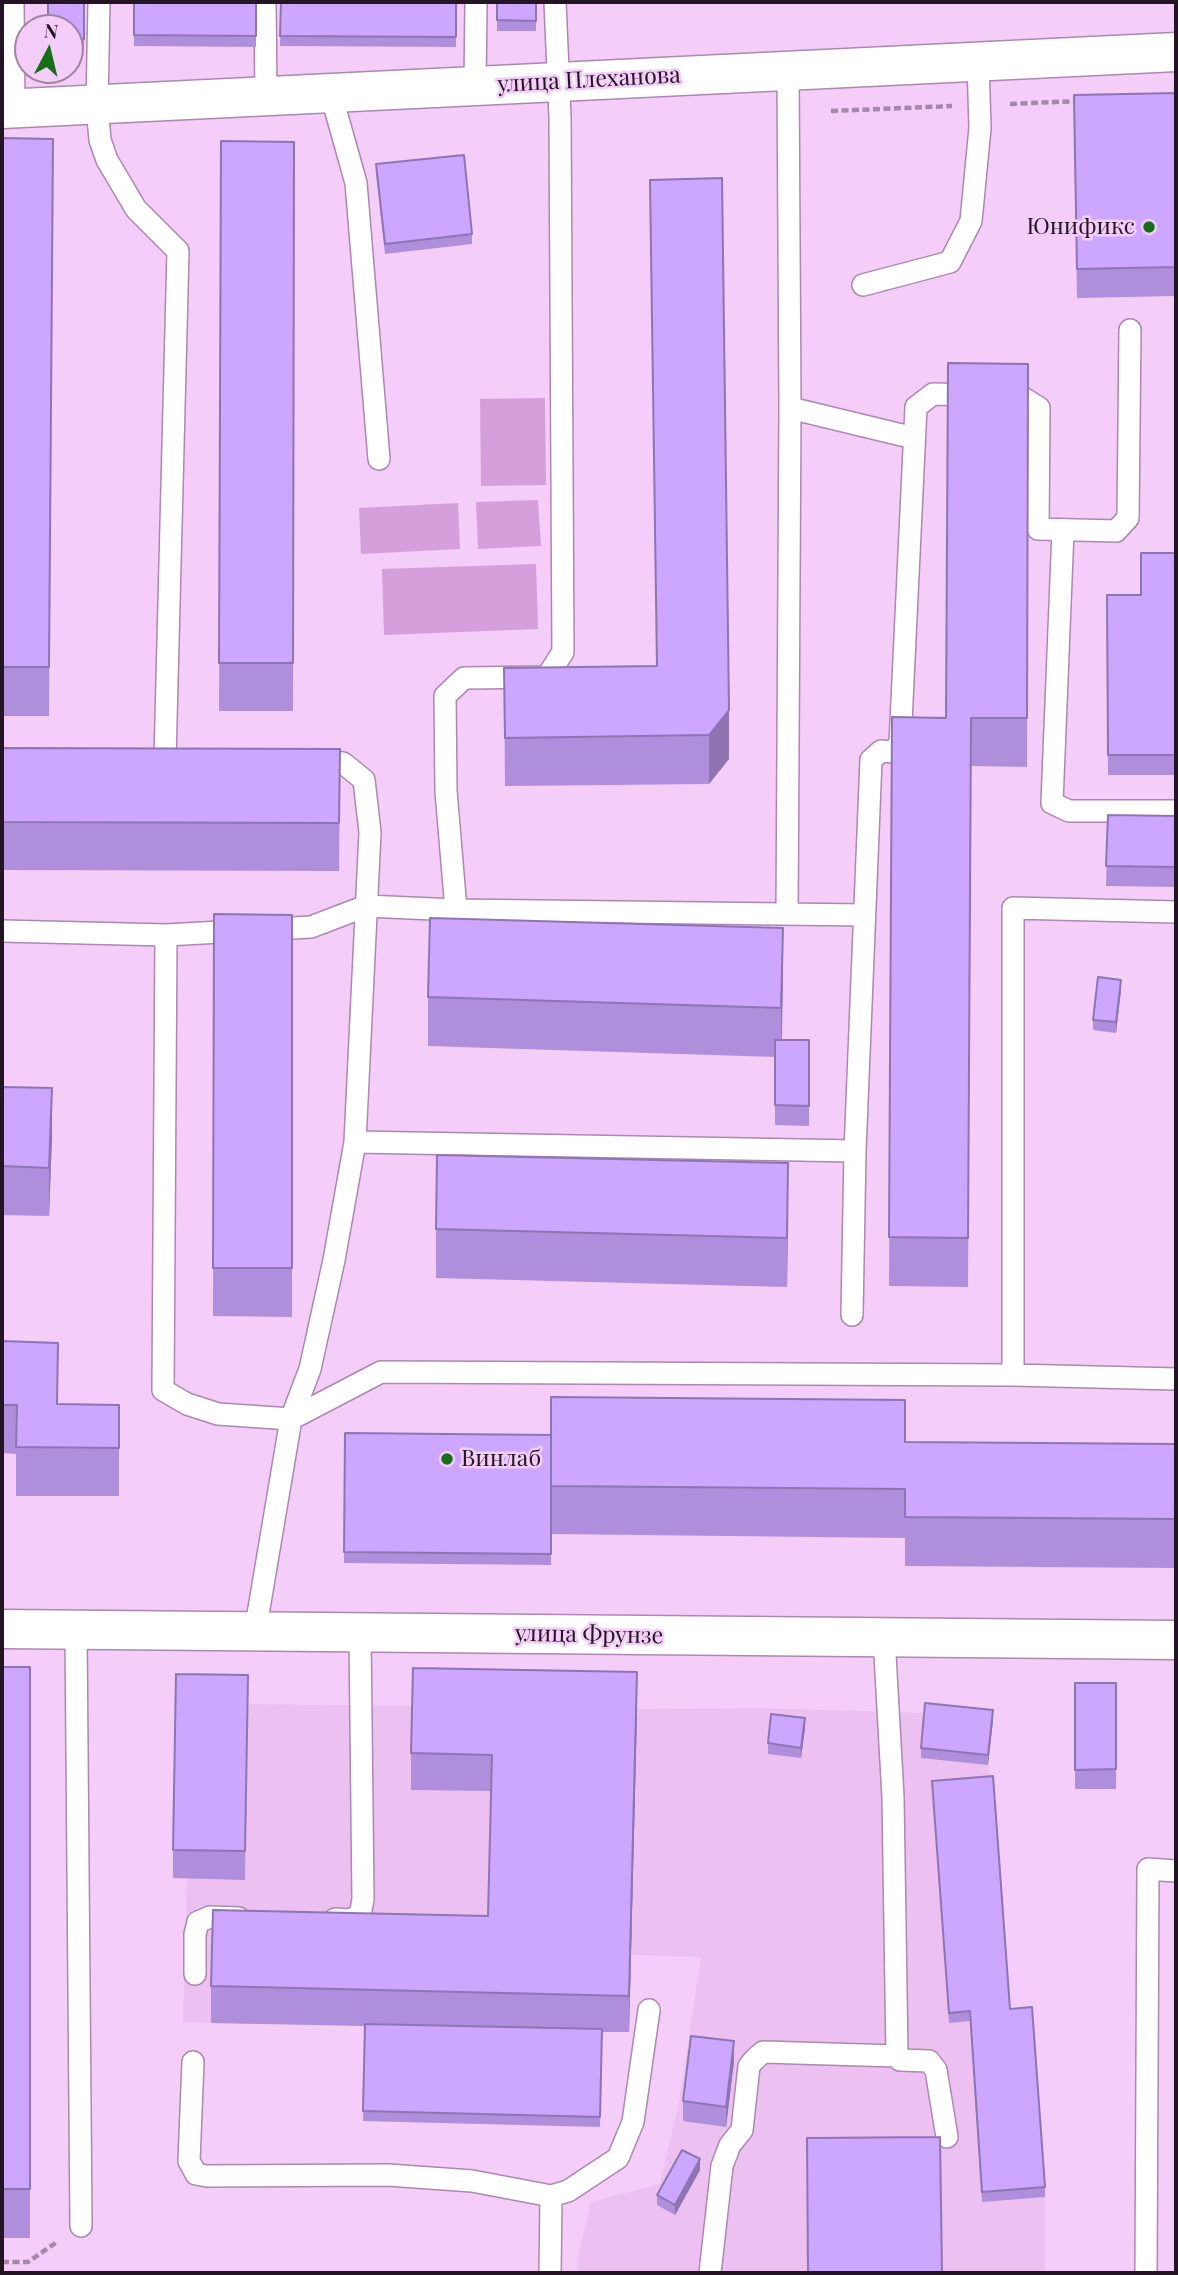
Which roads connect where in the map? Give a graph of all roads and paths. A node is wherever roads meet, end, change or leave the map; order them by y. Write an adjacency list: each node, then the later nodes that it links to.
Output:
1 (13, 2): 14 (lane)
2 (99, 2): 13 (lane)
3 (265, 2): 12 (lane)
4 (476, 2): 10 (lane)
5 (555, 2): 9 (lane)
6 (1176, 52): 7 (street, улица Плеханова)
7 (978, 62): 8 (street, улица Плеханова); 15 (lane)
8 (788, 71): 9 (street, улица Плеханова); 17 (lane)
9 (558, 82): 10 (street, улица Плеханова); 25 (lane)
10 (475, 86): 11 (street, улица Плеханова)
11 (331, 94): 12 (street, улица Плеханова); 19 (lane)
12 (266, 97): 13 (street, улица Плеханова)
13 (97, 106): 14 (street, улица Плеханова); 21 (lane)
14 (8, 109)
15 (863, 285)
16 (1130, 330): 20 (lane)
17 (790, 408): 18 (lane); 27 (lane)
18 (914, 438): 20 (lane); 28 (lane)
19 (379, 459)
20 (1063, 530): 23 (lane)
21 (138, 759)
22 (287, 760): 24 (lane)
23 (1176, 811)
24 (366, 906): 25 (lane); 30 (lane); 31 (lane)
25 (456, 910): 27 (lane)
26 (1176, 912): 34 (lane)
27 (787, 914): 28 (lane)
28 (864, 915): 32 (lane)
29 (2, 931): 30 (lane)
30 (166, 935): 36 (lane)
31 (355, 1142): 32 (lane); 36 (lane)
32 (855, 1151): 33 (lane)
33 (852, 1315)
34 (1013, 1375): 35 (lane); 36 (lane)
35 (1176, 1380)
36 (290, 1419): 39 (lane)
37 (2, 1629): 38 (street, улица Фрунзе)
38 (76, 1630): 39 (street, улица Фрунзе); 52 (lane)
39 (255, 1632): 40 (street, улица Фрунзе)
40 (360, 1633): 41 (street, улица Фрунзе); 45 (lane)
41 (884, 1637): 42 (street, улица Фрунзе); 48 (lane)
42 (1176, 1640)
43 (1176, 1871): 56 (lane)
44 (265, 1918): 46 (lane)
45 (320, 1919)
46 (195, 1974)
47 (649, 2010): 51 (lane)
48 (897, 2056): 50 (lane); 55 (lane)
49 (193, 2062): 51 (lane)
50 (947, 2137)
51 (551, 2196): 54 (lane)
52 (81, 2226): 53 (path)
53 (2, 2262)
54 (550, 2273)
55 (710, 2273)
56 (1146, 2273)

